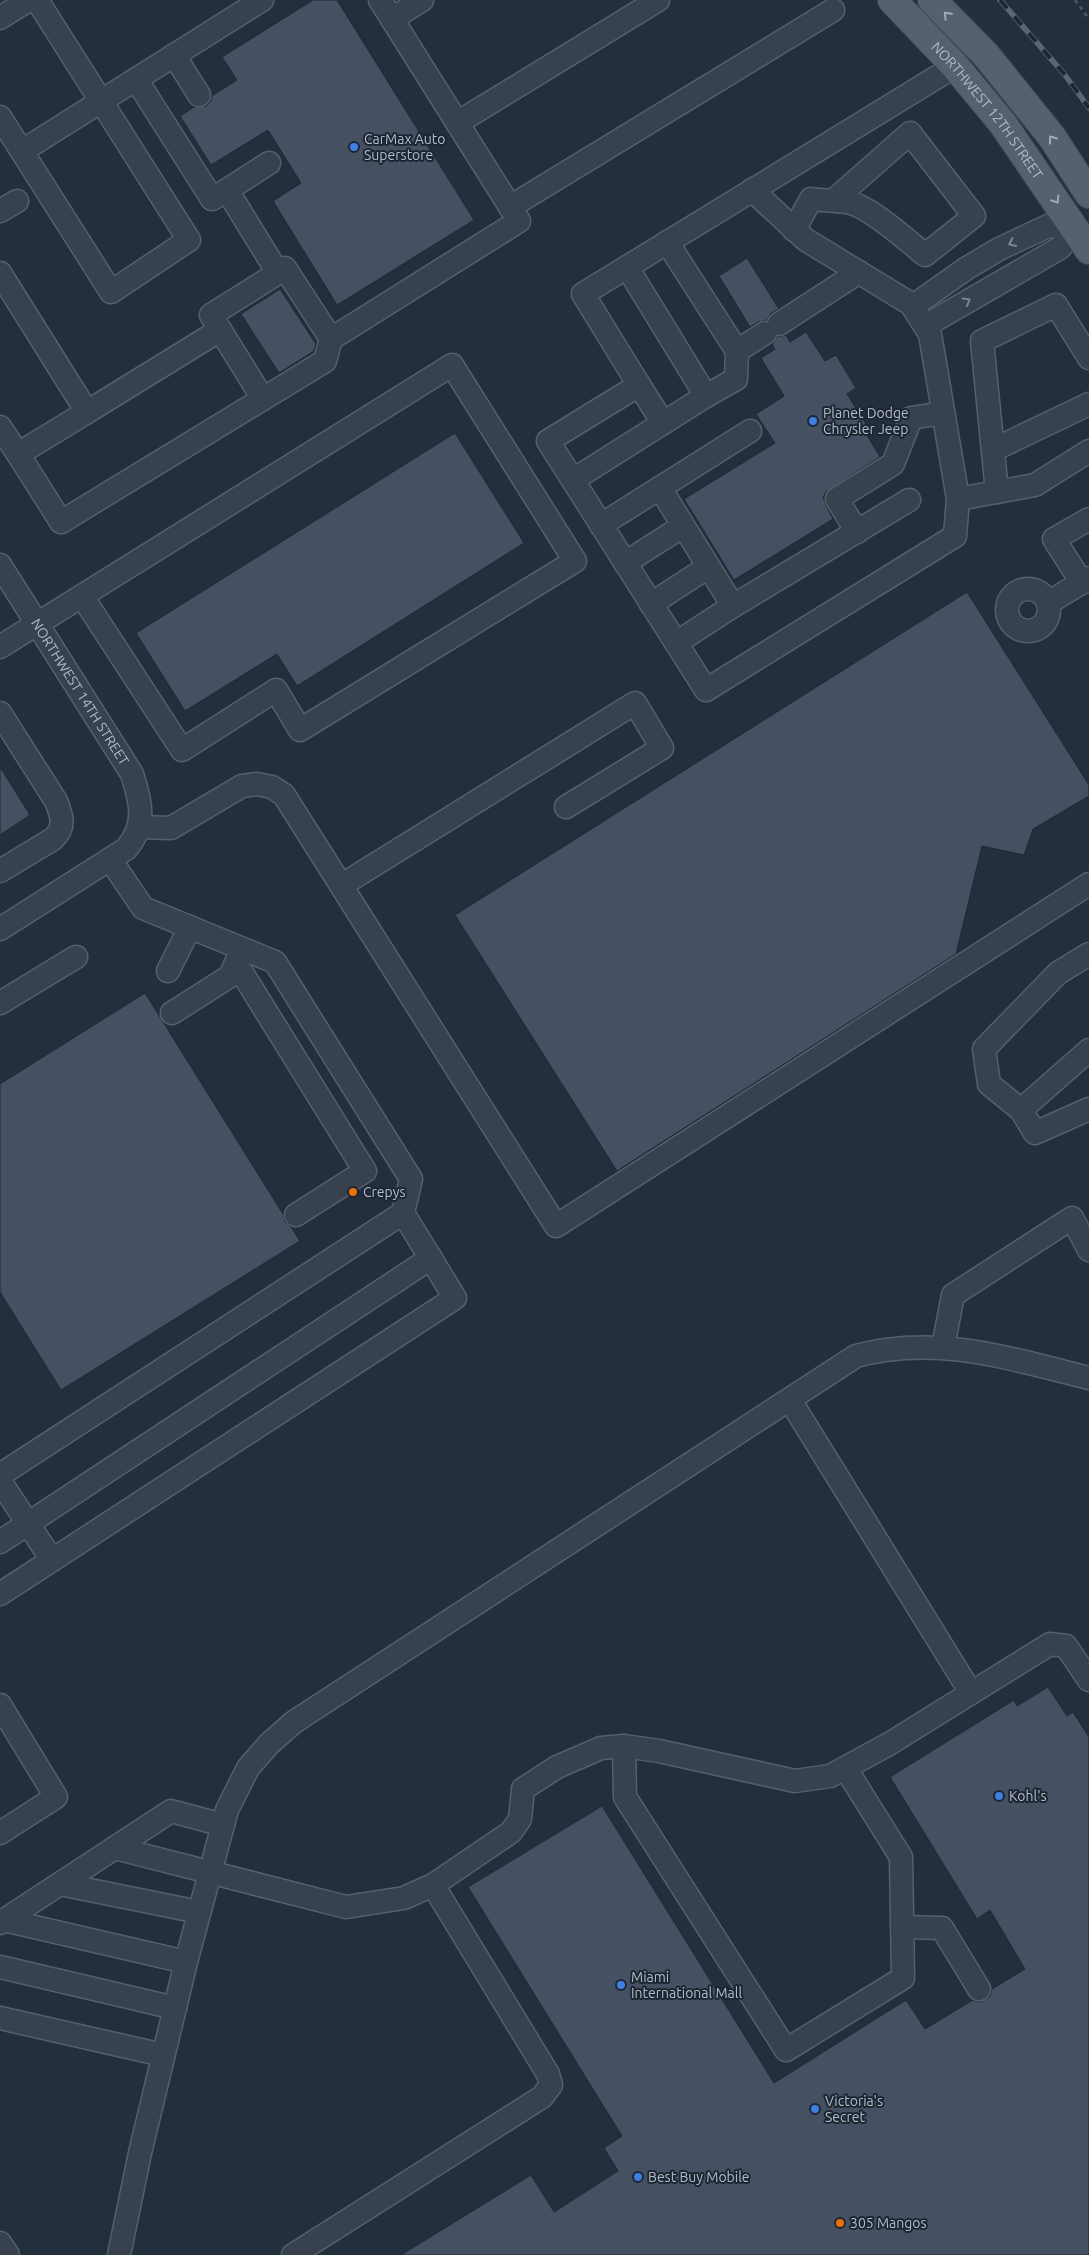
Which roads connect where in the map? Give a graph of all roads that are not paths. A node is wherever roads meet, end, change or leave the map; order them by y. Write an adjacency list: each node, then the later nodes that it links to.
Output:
1 (28, 0): 10 (street)
2 (37, 0): 16 (street)
3 (262, 0): 12 (street)
4 (380, 0): 11 (street)
5 (422, 0): 11 (street)
6 (658, 0): 18 (street)
7 (892, 0): 13 (main road, NORTHWEST 12TH STREET)
8 (932, 0): 23 (main road, one-way to 8)
9 (833, 10): 25 (street)
10 (0, 18)
11 (392, 19): 18 (street)
12 (174, 55): 14 (street); 15 (street)
13 (955, 66): 22 (street); 27 (main road, NORTHWEST 12TH STREET, one-way to 27)
14 (136, 79): 16 (street); 21 (street)
15 (199, 95)
16 (101, 101): 19 (street); 19 (street)
17 (0, 117): 19 (street)
18 (457, 123): 25 (street)
19 (22, 151)
20 (270, 163): 21 (street)
21 (227, 190): 32 (street)
22 (752, 190): 26 (street); 28 (street)
23 (1089, 194)
24 (833, 201): 24 (street); 26 (street)
25 (510, 207): 36 (street)
26 (794, 230): 31 (street)
27 (1084, 233): 33 (street, one-way to 33); 34 (street, one-way to 27)
28 (667, 242): 29 (street); 37 (street)
29 (627, 267): 39 (street); 40 (street)
30 (0, 272): 43 (street)
31 (860, 272): 33 (street); 37 (street)
32 (278, 273): 35 (street); 36 (street)
33 (913, 306): 34 (street)
34 (925, 326): 44 (street)
35 (220, 330): 41 (street); 43 (street)
36 (332, 339): 41 (street)
37 (737, 351): 40 (street)
38 (1089, 358): 48 (street)
39 (639, 385): 45 (street); 51 (street)
40 (706, 396): 45 (street)
41 (263, 399): 50 (street)
42 (1089, 404): 48 (street)
43 (87, 412): 50 (street)
44 (944, 413): 54 (street); 59 (street)
45 (663, 424): 51 (street)
46 (0, 427): 50 (street)
47 (750, 431): 52 (street)
48 (992, 450): 53 (street)
49 (1089, 451): 53 (street)
50 (18, 454)
51 (573, 480): 57 (street)
52 (660, 488): 57 (street); 58 (street)
53 (997, 492): 54 (street)
54 (958, 499): 69 (street)
55 (910, 500): 59 (street)
56 (1089, 519): 63 (street)
57 (601, 525): 60 (street)
58 (683, 526): 60 (street); 62 (street)
59 (857, 532): 67 (street)
60 (625, 563): 66 (street)
61 (0, 565): 68 (street, NORTHWEST 14TH STREET)
62 (708, 567): 66 (street); 67 (street)
63 (1085, 580): 65 (street)
64 (82, 596): 64 (street); 68 (street)
65 (1048, 603)
66 (651, 604): 69 (street)
67 (733, 606): 69 (street)
68 (37, 624): 70 (street); 73 (street, NORTHWEST 14TH STREET)
69 (676, 643)
70 (0, 647)
71 (0, 713): 75 (street)
72 (566, 807): 77 (street)
73 (139, 826): 74 (street); 77 (street)
74 (110, 858): 78 (street); 79 (street)
75 (0, 872)
76 (1089, 884): 77 (street)
77 (342, 885)
78 (190, 927): 81 (street); 83 (street)
79 (0, 929)
80 (1089, 954): 88 (street)
81 (239, 956): 85 (street); 89 (street); 90 (street)
82 (76, 957): 84 (street)
83 (168, 971)
84 (0, 1004)
85 (172, 1013)
86 (1089, 1050): 88 (street)
87 (1089, 1109): 88 (street)
88 (1021, 1110)
89 (403, 1213): 92 (street); 96 (street)
90 (296, 1216)
91 (1089, 1250): 93 (street)
92 (431, 1258): 98 (street); 100 (street)
93 (943, 1347): 94 (street); 95 (street)
94 (1089, 1378)
95 (790, 1400): 103 (street); 107 (street)
96 (0, 1475)
97 (0, 1481): 98 (street)
98 (28, 1523): 99 (street); 100 (street)
99 (0, 1542)
100 (52, 1560): 101 (street)
101 (0, 1594)
102 (1089, 1680): 103 (street)
103 (971, 1693): 106 (street)
104 (0, 1705): 108 (street)
105 (624, 1746): 106 (street); 112 (street); 115 (street)
106 (846, 1769): 115 (street)
107 (223, 1825): 109 (street); 110 (street)
108 (0, 1833)
109 (115, 1848): 110 (street); 111 (street)
110 (210, 1873): 112 (street); 113 (street)
111 (60, 1884): 113 (street); 114 (street)
112 (433, 1885): 125 (street)
113 (199, 1912): 116 (street)
114 (2, 1921): 116 (street)
115 (902, 1927): 118 (street)
116 (186, 1962): 119 (street)
117 (0, 1967): 119 (street)
118 (979, 1989)
119 (175, 2008): 121 (street)
120 (0, 2018): 121 (street)
121 (163, 2055): 123 (street)
122 (0, 2243): 124 (street)
123 (125, 2254)
124 (8, 2255)
125 (292, 2255)

